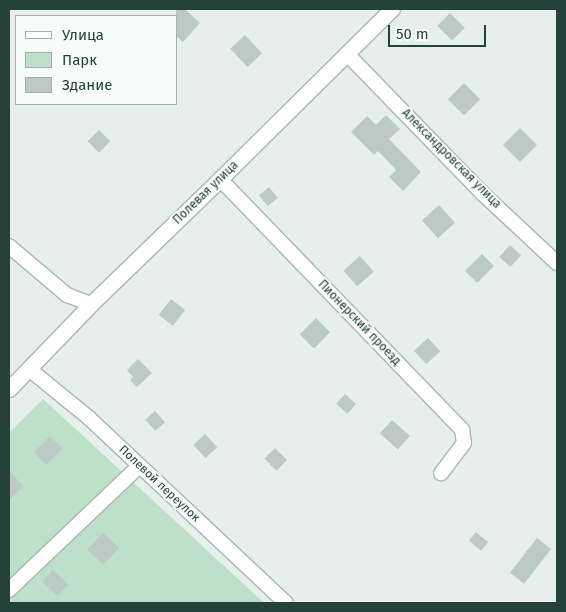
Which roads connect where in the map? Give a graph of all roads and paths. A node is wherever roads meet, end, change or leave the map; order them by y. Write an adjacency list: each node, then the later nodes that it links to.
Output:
1 (392, 9): 2 (street, Полевая улица)
2 (347, 54): 3 (street, Полевая улица); 5 (street, Александровская улица)
3 (220, 180): 6 (street, Полевая улица); 10 (street, Пионерский проезд)
4 (9, 246): 6 (street)
5 (557, 263)
6 (91, 304): 7 (street, Полевая улица)
7 (29, 369): 8 (street, Полевая улица); 9 (street, Полевой переулок)
8 (9, 389)
9 (139, 466): 11 (street); 12 (street, Полевой переулок)
10 (441, 473)
11 (9, 590)
12 (286, 603)

